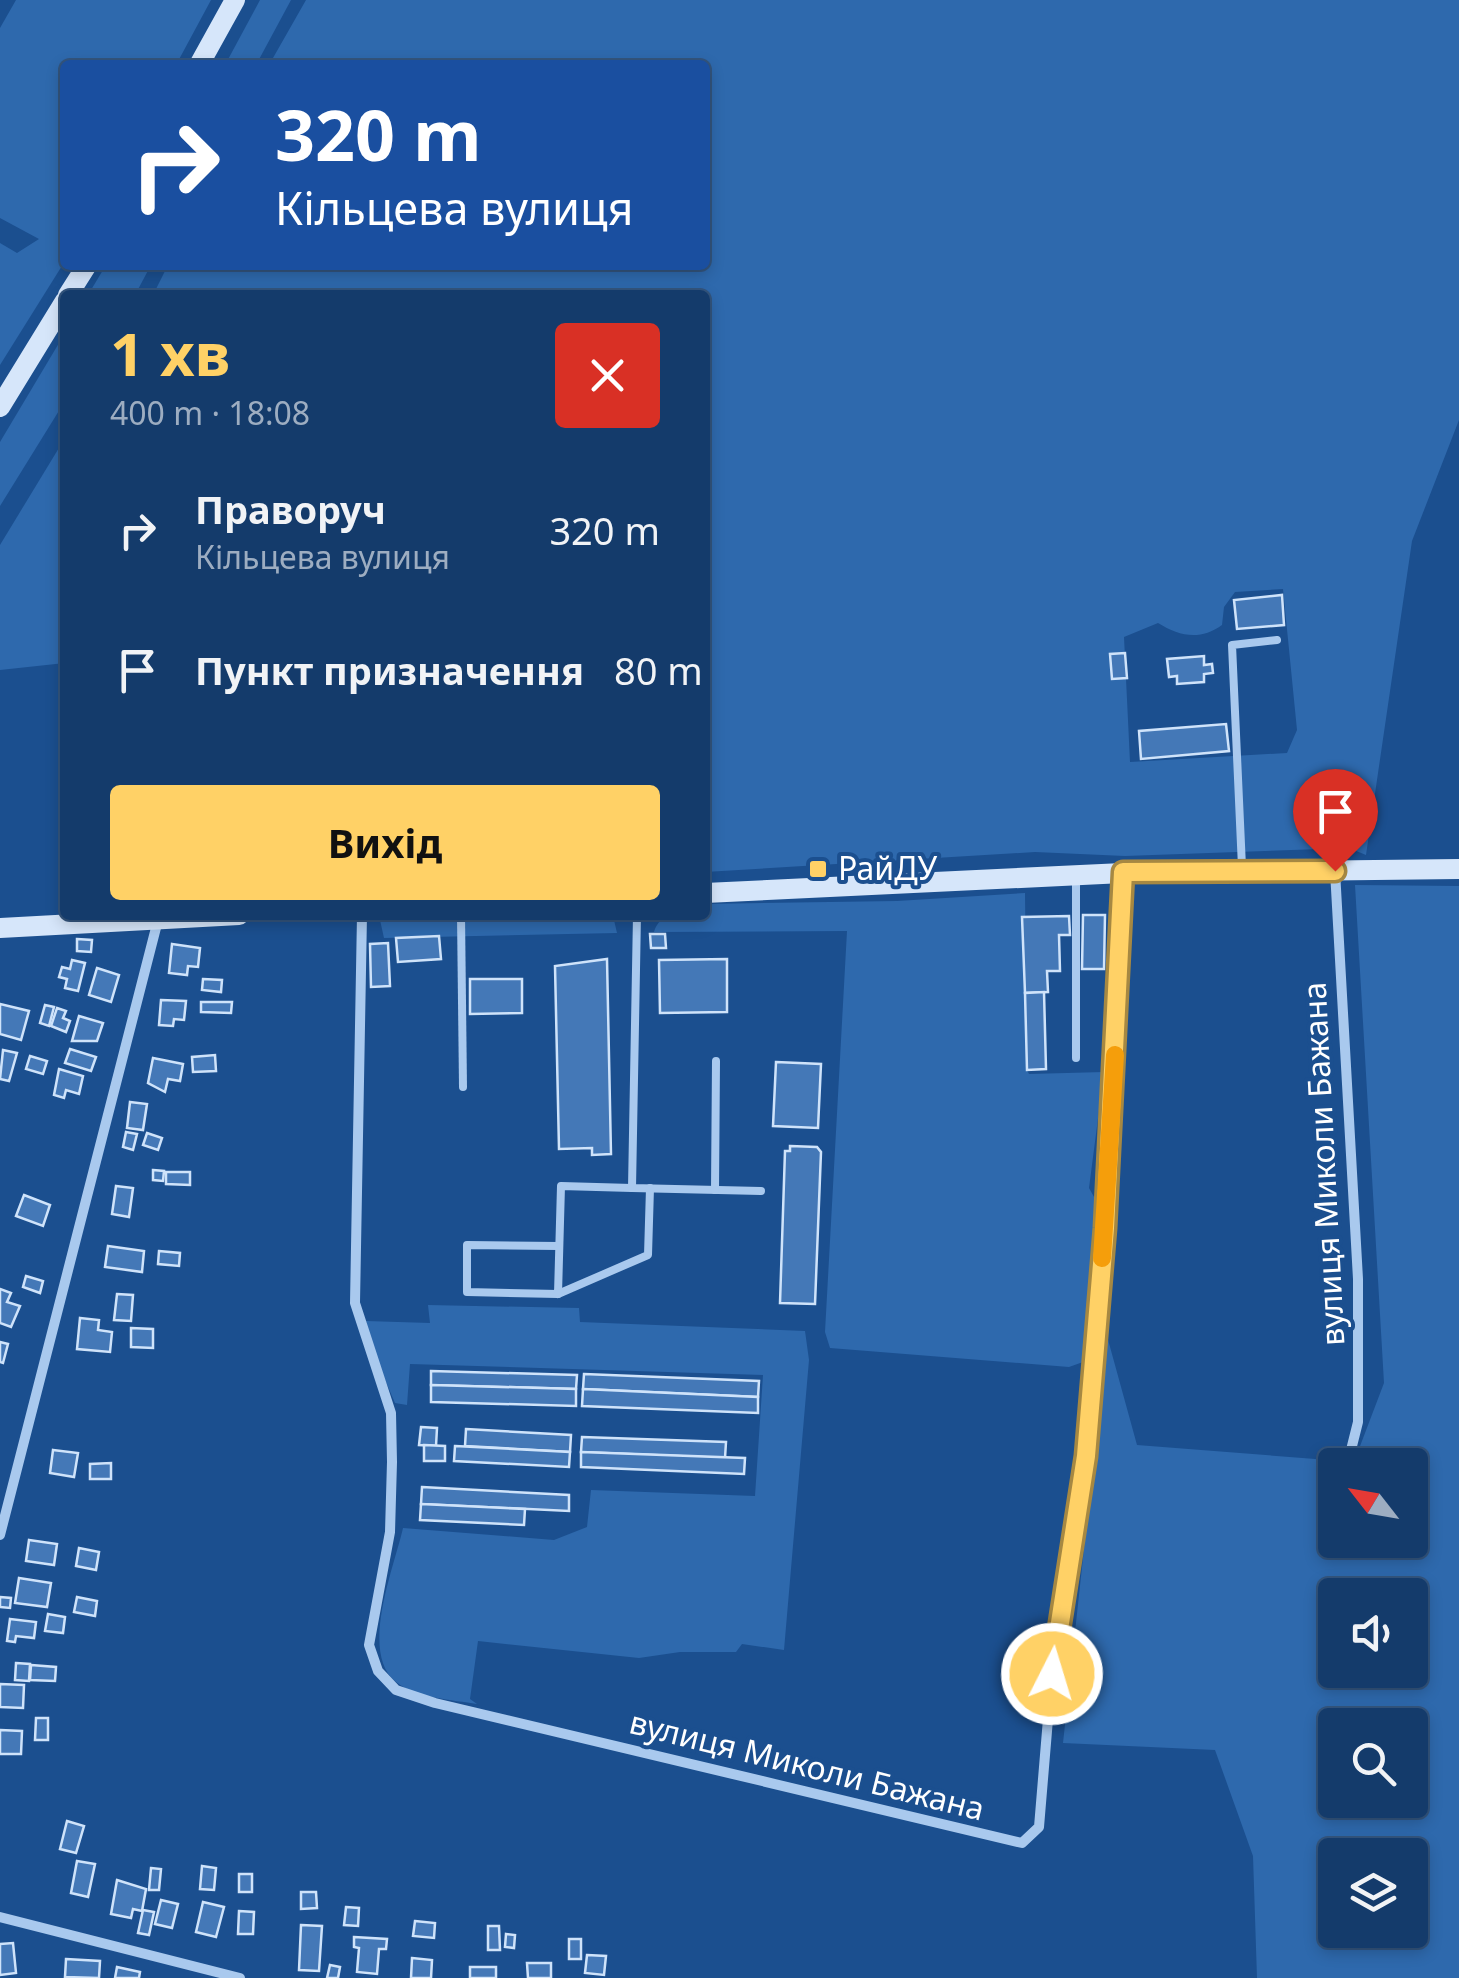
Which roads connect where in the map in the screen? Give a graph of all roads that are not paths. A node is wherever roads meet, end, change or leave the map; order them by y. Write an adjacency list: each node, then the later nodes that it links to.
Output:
1 (235, 0): 2 (street)
2 (202, 60)
3 (60, 309): 4 (street)
4 (0, 407)
5 (1277, 640): 9 (lane)
6 (1459, 869): 7 (street)
7 (1335, 871): 9 (street); 26 (street, вулиця Миколи Бажана)
8 (1123, 872): 9 (street); 10 (street); 13 (street, вулиця Миколи Бажана)
9 (1242, 872)
10 (1076, 875): 11 (street); 17 (lane)
11 (710, 893)
12 (158, 920): 16 (street); 27 (street)
13 (362, 920)
14 (461, 920): 19 (lane)
15 (637, 920): 20 (lane)
16 (0, 928)
17 (1076, 1058)
18 (716, 1061): 22 (lane)
19 (463, 1088)
20 (632, 1188): 21 (lane); 24 (lane)
21 (650, 1188): 22 (lane); 25 (lane)
22 (715, 1190): 23 (lane)
23 (761, 1191)
24 (559, 1246): 25 (lane); 25 (lane)
25 (558, 1294)
26 (1352, 1448)
27 (0, 1536)
28 (1, 1913): 29 (street)
29 (240, 1978)

